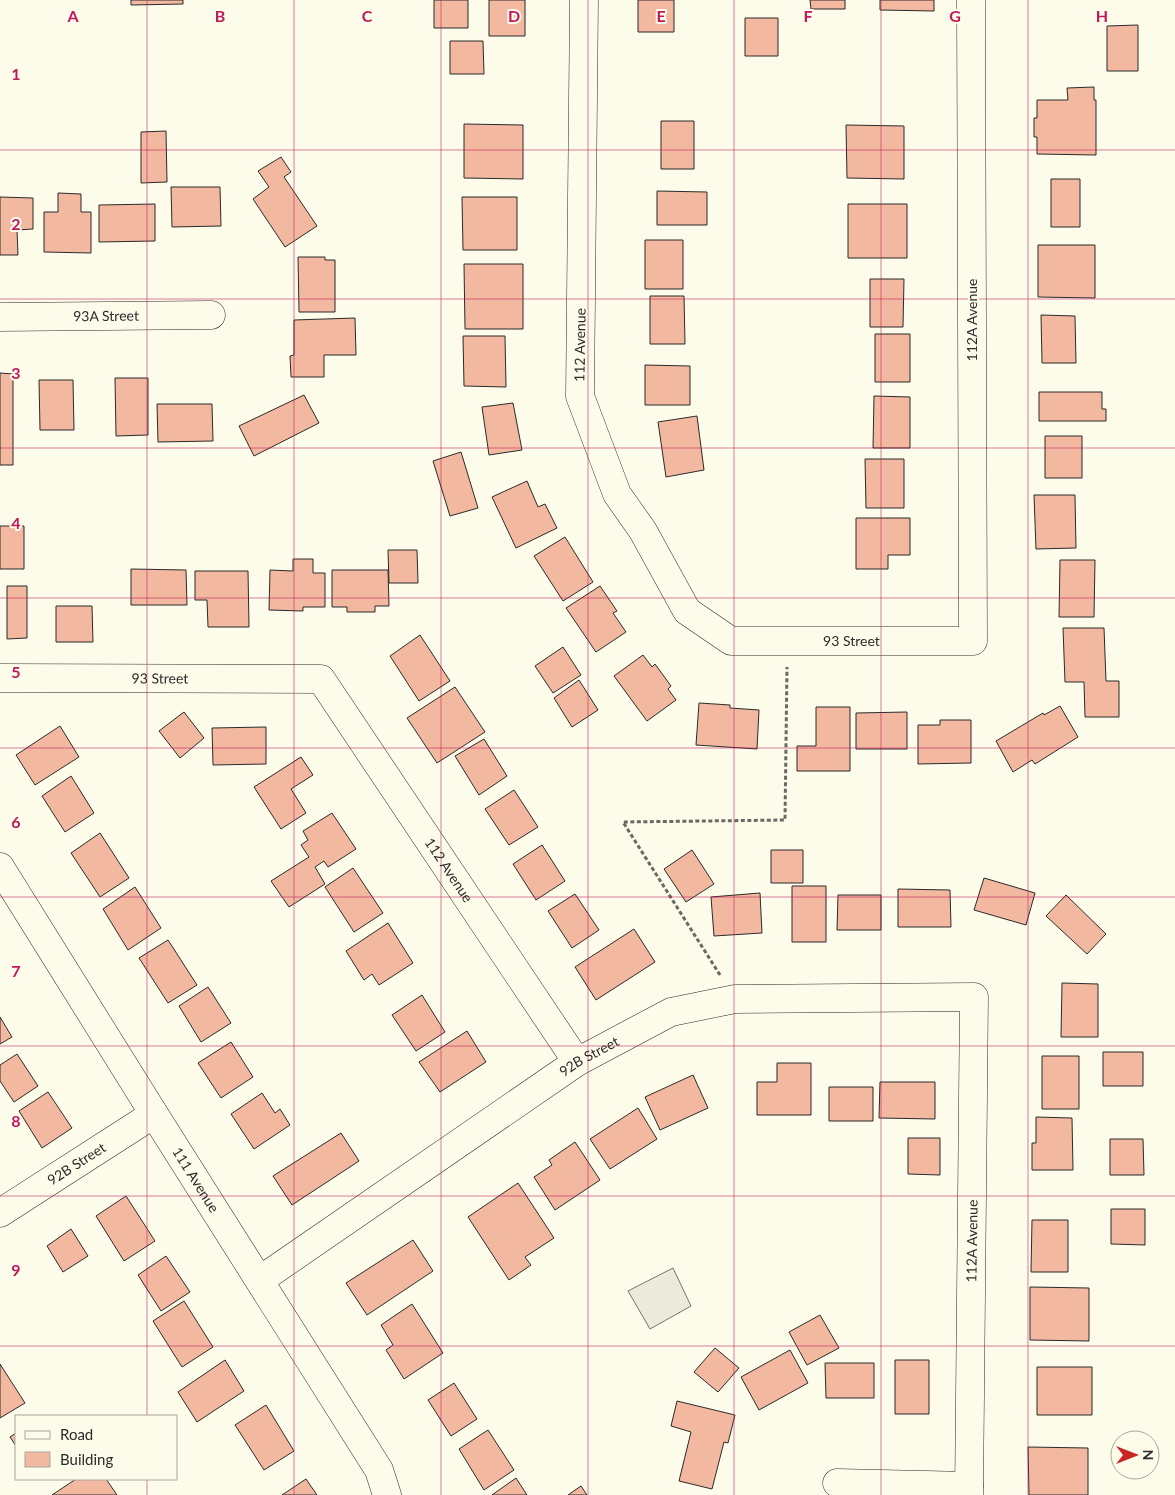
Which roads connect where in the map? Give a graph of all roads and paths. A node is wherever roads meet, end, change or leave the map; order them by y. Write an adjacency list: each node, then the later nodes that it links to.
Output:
1 (584, 0): 7 (street, 112 Avenue)
2 (971, 0): 6 (street, 112A Avenue)
3 (211, 315): 4 (street, 93A Street)
4 (0, 317)
5 (788, 641): 6 (street, 93 Street); 7 (street, 93 Street); 12 (path)
6 (973, 641)
7 (731, 642)
8 (0, 678): 9 (street, 93 Street)
9 (321, 680): 13 (street, 112 Avenue)
10 (0, 866): 14 (street, 111 Avenue)
11 (974, 997): 12 (street, 92B Street); 18 (street, 112A Avenue)
12 (734, 999): 13 (street, 92B Street)
13 (577, 1062): 16 (street, 92B Street)
14 (154, 1114): 15 (street, 92B Street); 16 (street, 111 Avenue)
15 (0, 1213)
16 (260, 1280): 19 (street, 111 Avenue)
17 (837, 1483): 18 (street, 112A Avenue)
18 (969, 1491)
19 (387, 1495)

